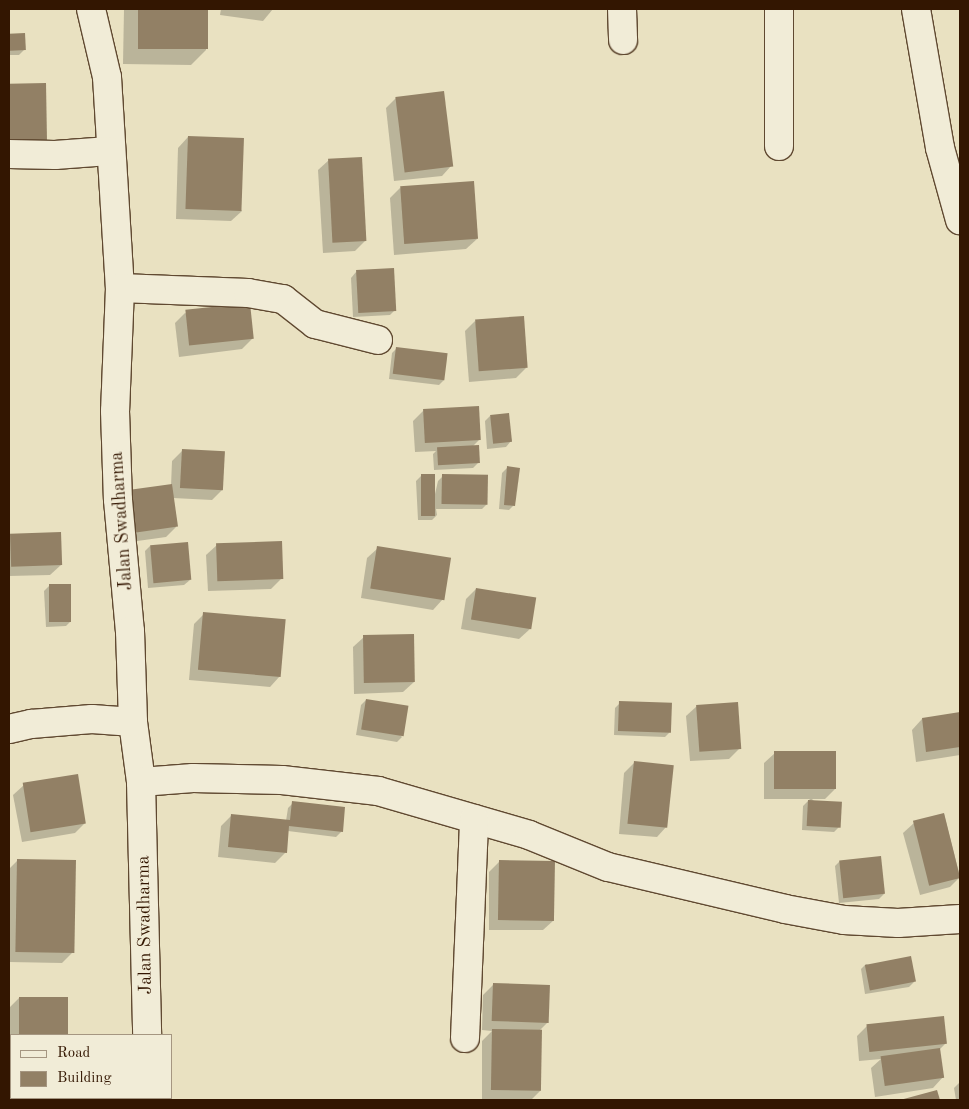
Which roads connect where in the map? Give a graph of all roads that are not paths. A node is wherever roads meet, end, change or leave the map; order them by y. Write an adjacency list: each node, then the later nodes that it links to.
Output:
1 (91, 9): 7 (street, Jalan Swadharma)
2 (622, 9): 5 (street)
3 (779, 9): 6 (street)
4 (916, 9): 9 (street)
5 (623, 40)
6 (779, 146)
7 (109, 151): 8 (street); 10 (street, Jalan Swadharma)
8 (9, 154)
9 (960, 220)
10 (120, 288): 11 (street); 12 (street, Jalan Swadharma)
11 (378, 340)
12 (133, 722): 13 (street); 14 (street, Jalan Swadharma)
13 (9, 729)
14 (141, 782): 15 (street); 17 (street, Jalan Swadharma)
15 (474, 819): 16 (street); 18 (street)
16 (960, 919)
17 (147, 1034)
18 (465, 1038)

